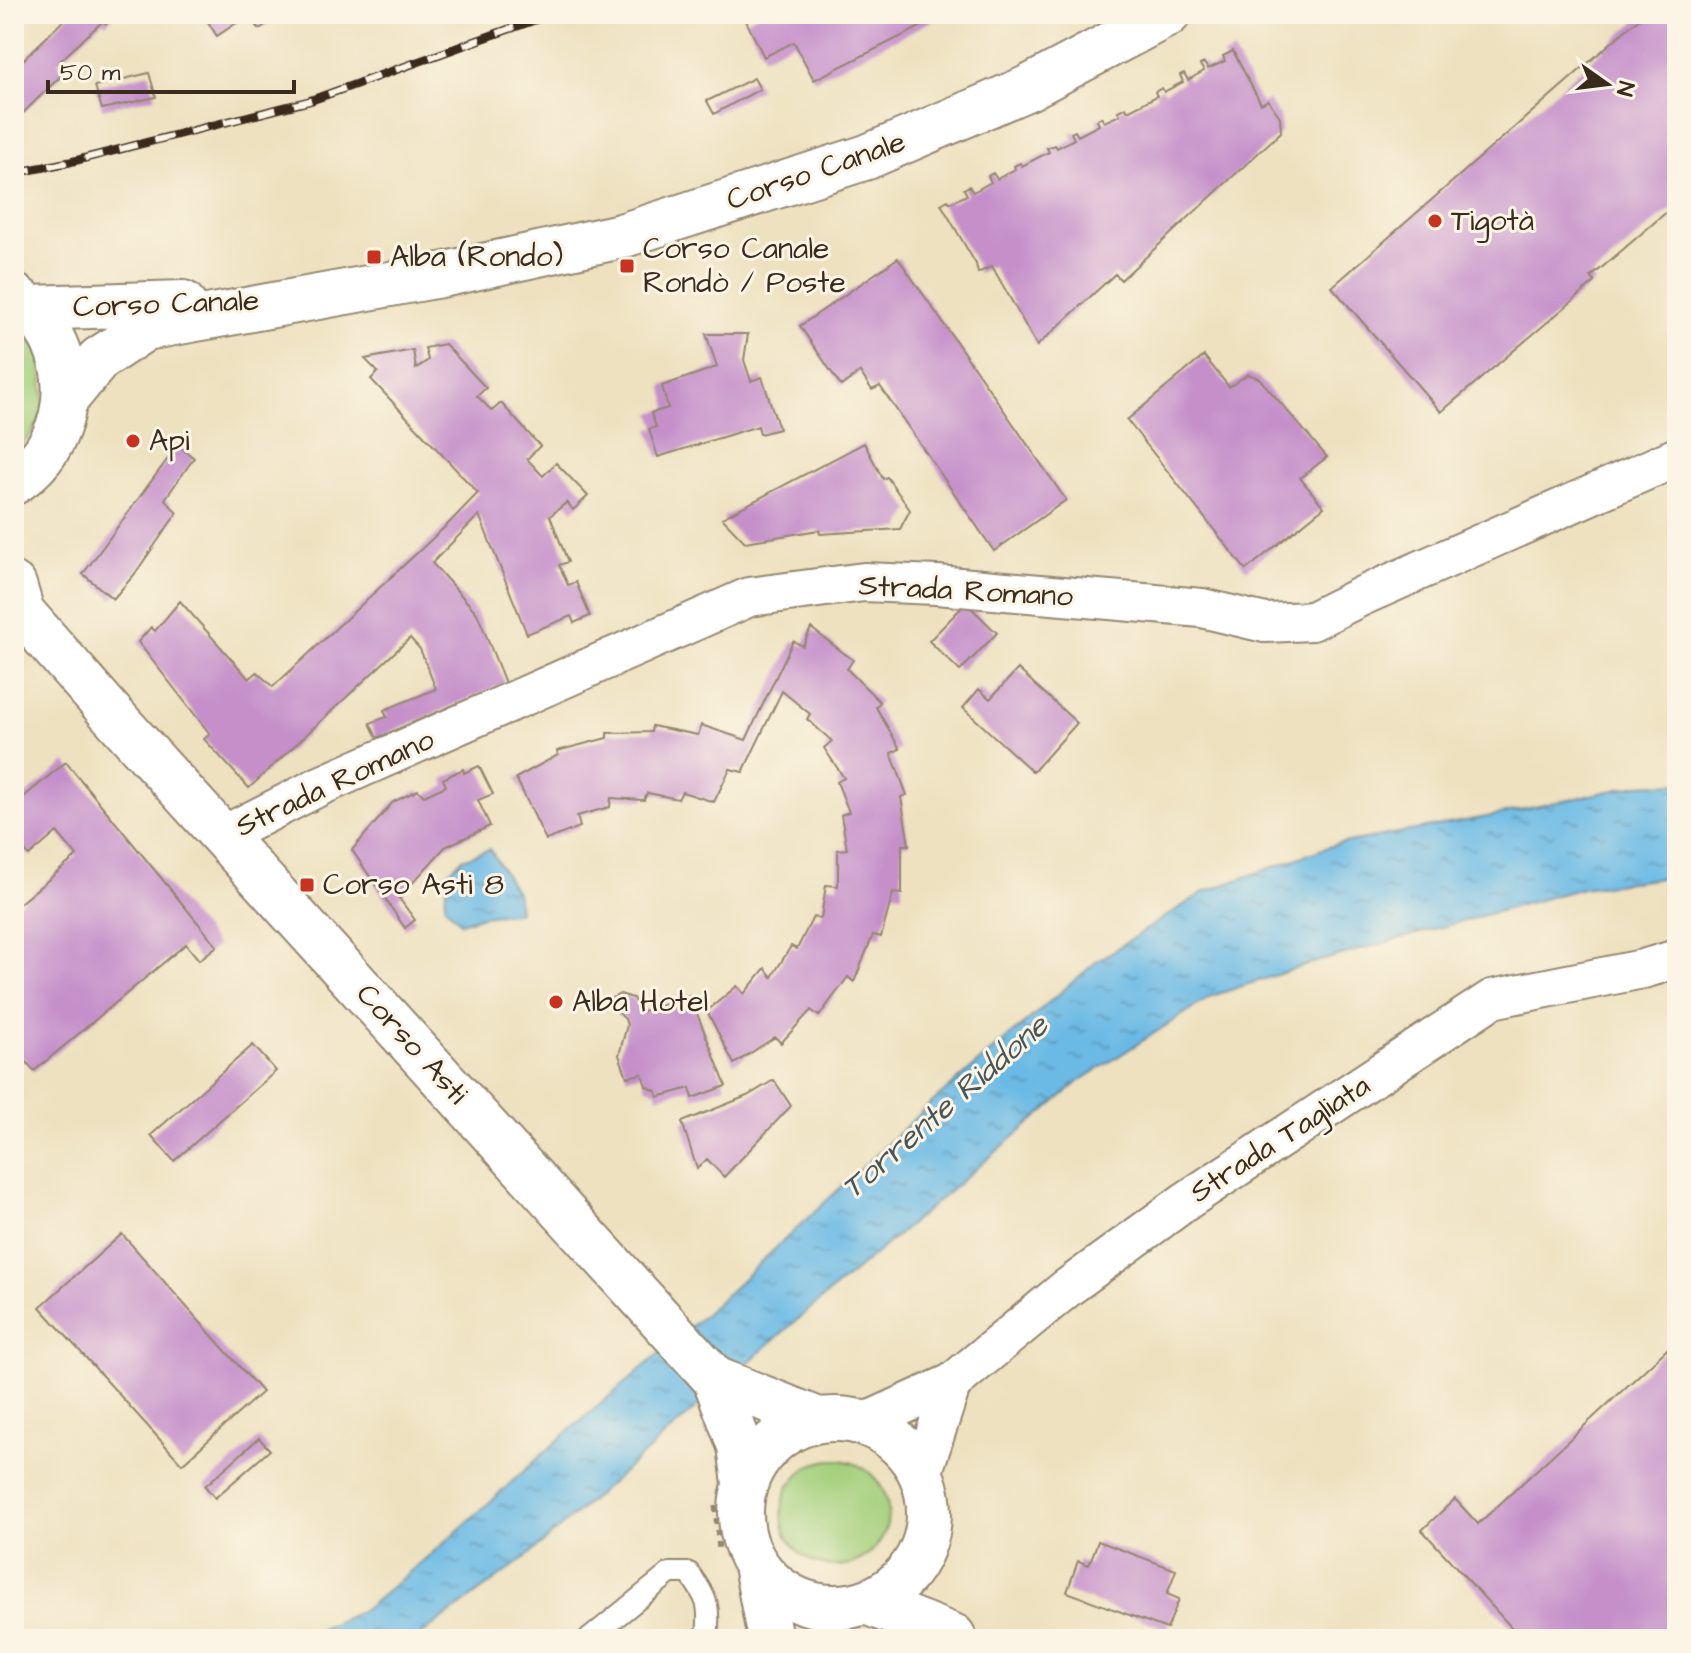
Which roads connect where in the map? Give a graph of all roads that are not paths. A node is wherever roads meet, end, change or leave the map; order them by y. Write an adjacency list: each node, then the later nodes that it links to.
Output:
1 (1168, 14): 2 (main road, Corso Canale)
2 (302, 300): 3 (main road, Corso Canale); 4 (main road, Corso Canale)
3 (22, 302): 4 (main road)
4 (66, 399): 6 (main road)
5 (1677, 457): 11 (street, Strada Romano)
6 (19, 479): 7 (main road)
7 (14, 518)
8 (14, 585): 10 (main road, Corso Asti)
9 (14, 621): 10 (main road, Corso Asti)
10 (109, 711): 11 (main road, Corso Asti)
11 (222, 836): 14 (main road, Corso Asti)
12 (1666, 966): 13 (street, Strada Tagliata)
13 (952, 1383): 16 (street, Strada Tagliata); 17 (street)
14 (722, 1386): 15 (main road); 18 (main road)
15 (816, 1419): 16 (main road); 18 (main road)
16 (866, 1422): 17 (main road)
17 (922, 1474): 19 (main road)
18 (730, 1490): 20 (main road)
19 (918, 1557): 21 (main road); 22 (main road)
20 (738, 1563): 21 (main road); 25 (main road)
21 (847, 1616): 22 (main road)
22 (954, 1637)
23 (589, 1639): 24 (lane)
24 (707, 1639)
25 (770, 1639)

